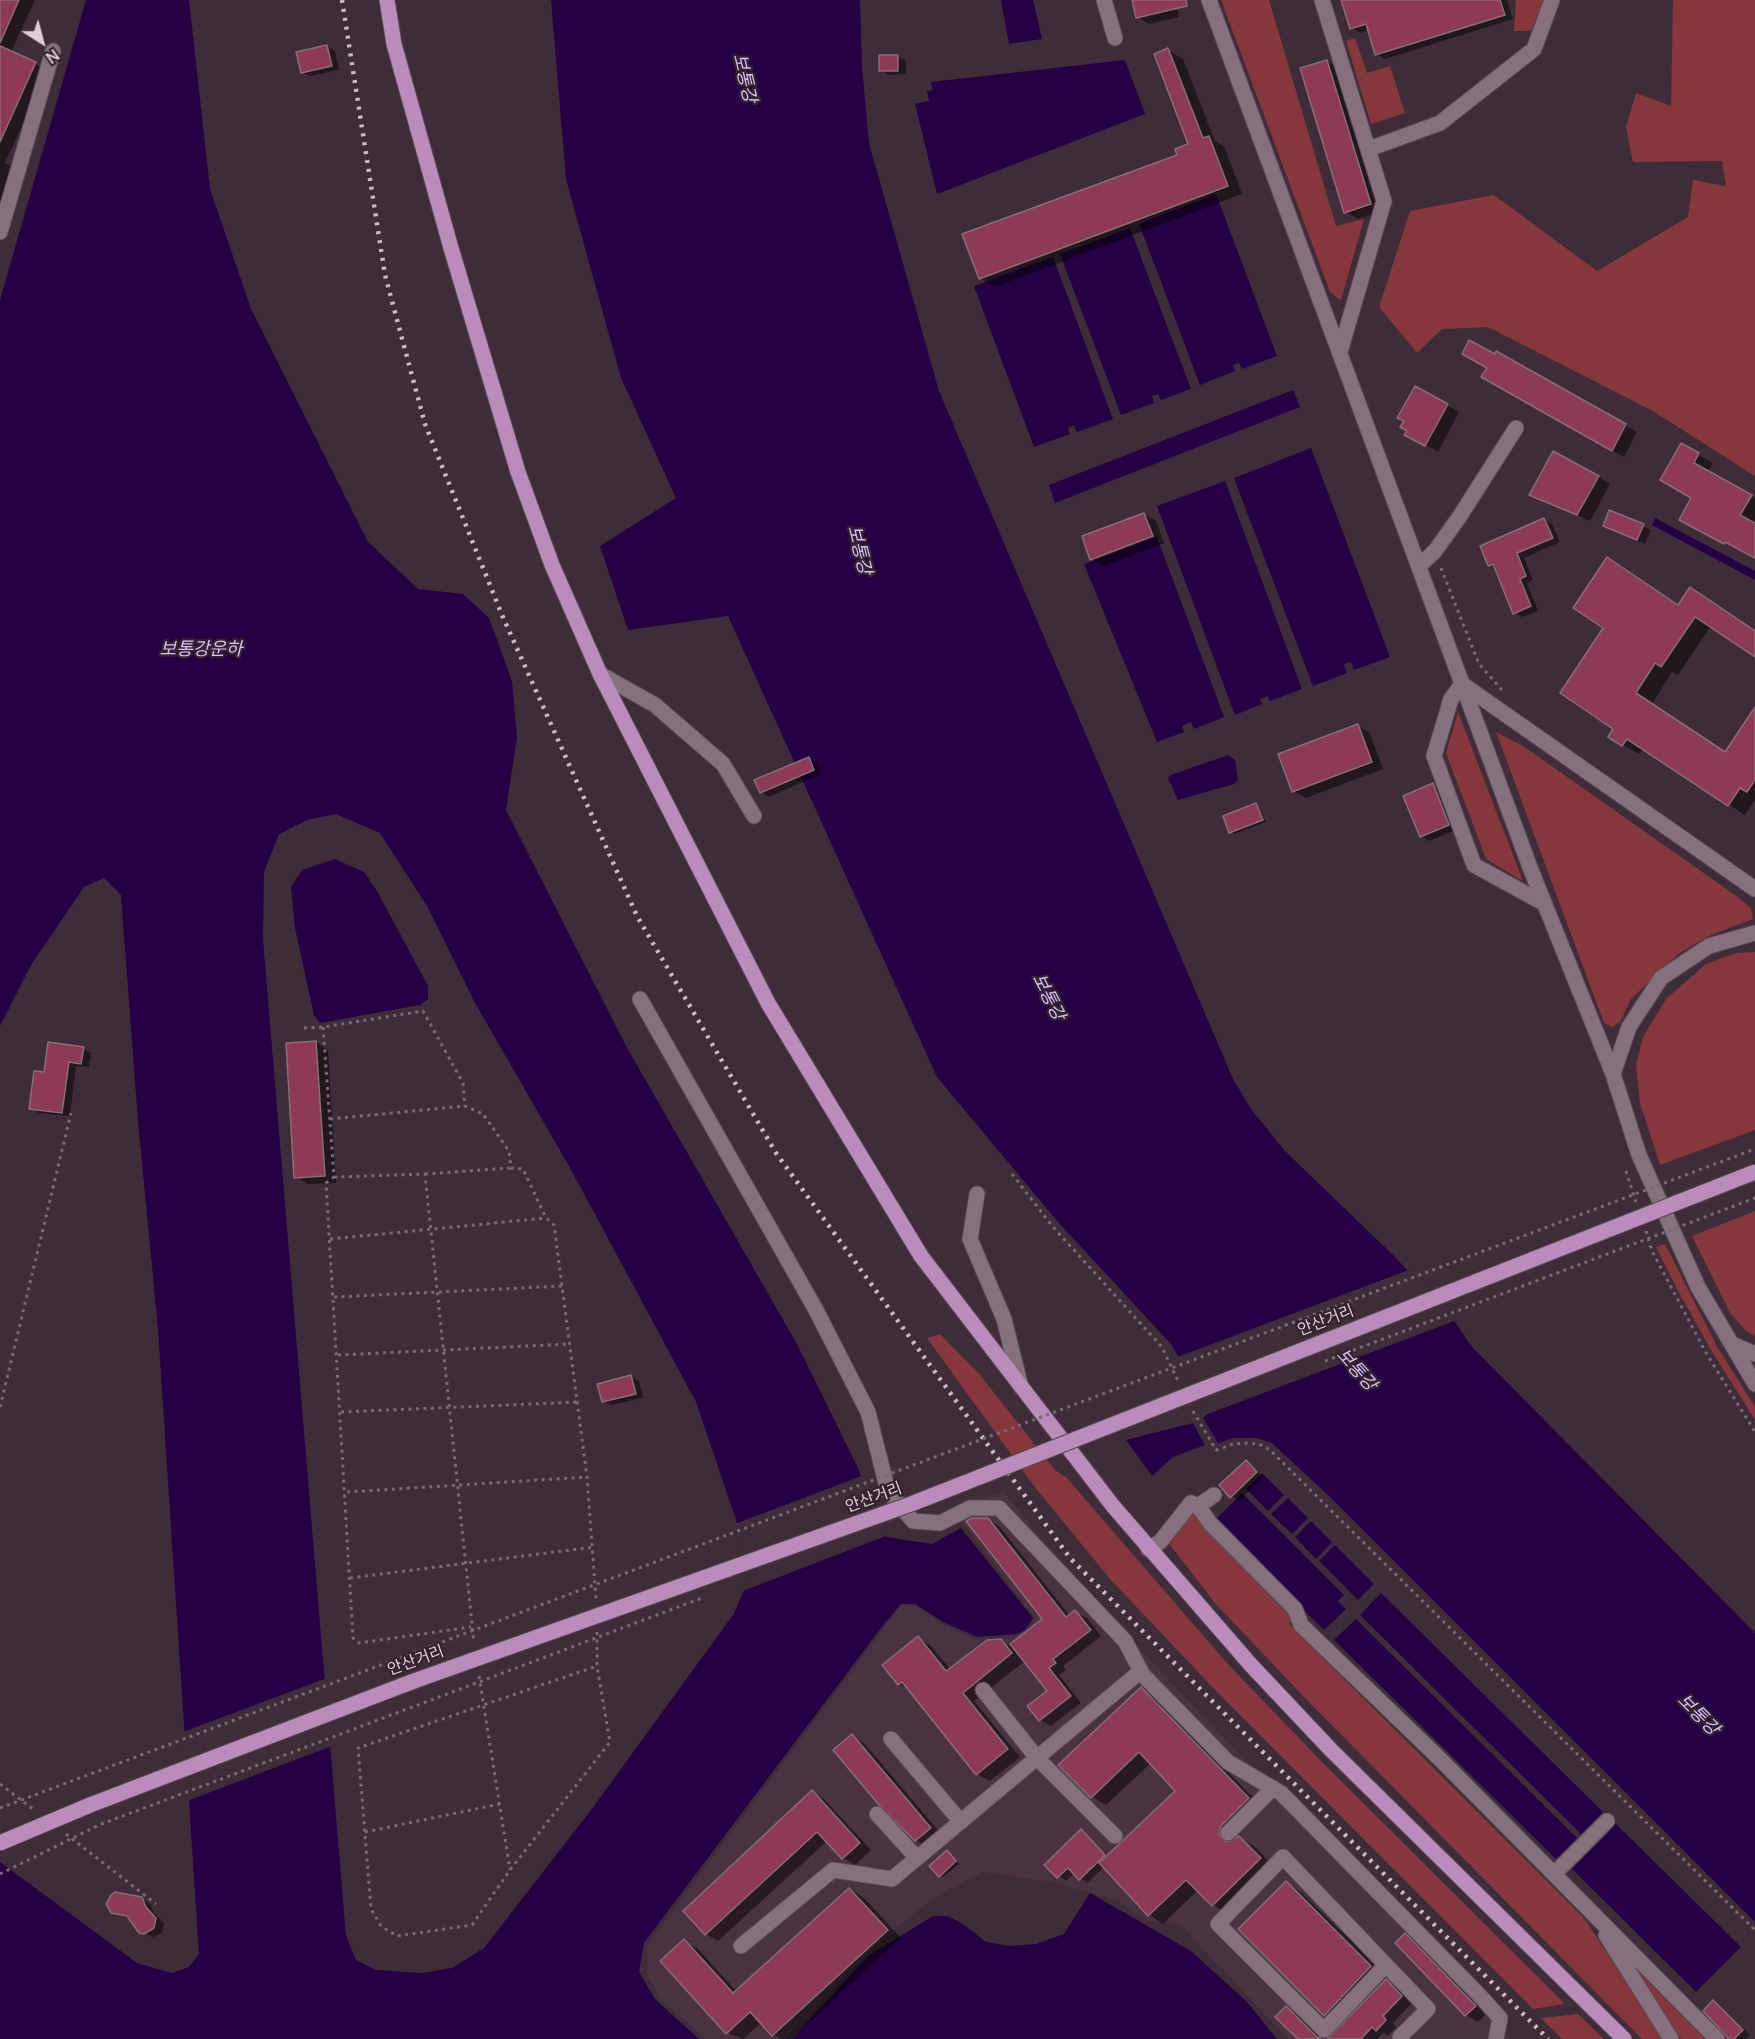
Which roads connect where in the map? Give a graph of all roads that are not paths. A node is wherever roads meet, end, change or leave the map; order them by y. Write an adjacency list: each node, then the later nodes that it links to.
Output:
1 (387, 0): 13 (main road)
2 (1104, 0): 6 (street)
3 (1209, 0): 10 (street)
4 (1322, 0): 8 (street)
5 (1552, 0): 8 (street)
6 (1115, 38)
7 (53, 51): 9 (street)
8 (1369, 149): 10 (street)
9 (0, 232)
10 (1340, 352): 12 (street)
11 (1516, 428): 12 (street)
12 (1419, 566): 14 (street)
13 (600, 674): 15 (street); 26 (main road)
14 (1462, 684): 16 (street); 17 (street); 17 (street)
15 (754, 816)
16 (1755, 889)
17 (1545, 904): 20 (street)
18 (1755, 933): 20 (street)
19 (640, 999): 30 (street)
20 (1613, 1074): 23 (street)
21 (1755, 1172): 40 (main road, 안산거리, bridge)
22 (977, 1194): 26 (street)
23 (1732, 1344): 24 (street); 25 (street)
24 (1755, 1354)
25 (1755, 1384)
26 (1022, 1390): 29 (main road)
27 (1214, 1495): 28 (street)
28 (1198, 1506): 29 (street); 42 (street)
29 (1148, 1549): 48 (main road)
30 (1143, 1675): 33 (street); 34 (street)
31 (983, 1690): 33 (street)
32 (891, 1739): 37 (street)
33 (1037, 1758): 37 (street); 39 (street)
34 (1273, 1788): 38 (street); 47 (street)
35 (877, 1814): 41 (street)
36 (1607, 1821): 42 (street)
37 (960, 1822): 41 (street)
38 (1228, 1833)
39 (1115, 1836)
40 (0, 1843)
41 (918, 1858): 44 (street)
42 (1554, 1874): 43 (street)
43 (1597, 1917): 49 (street); 50 (street)
44 (741, 1946)
45 (1386, 1965): 45 (street); 46 (street)
46 (1402, 2039)
47 (1495, 2039)
48 (1624, 2039)
49 (1671, 2039)
50 (1717, 2039)

